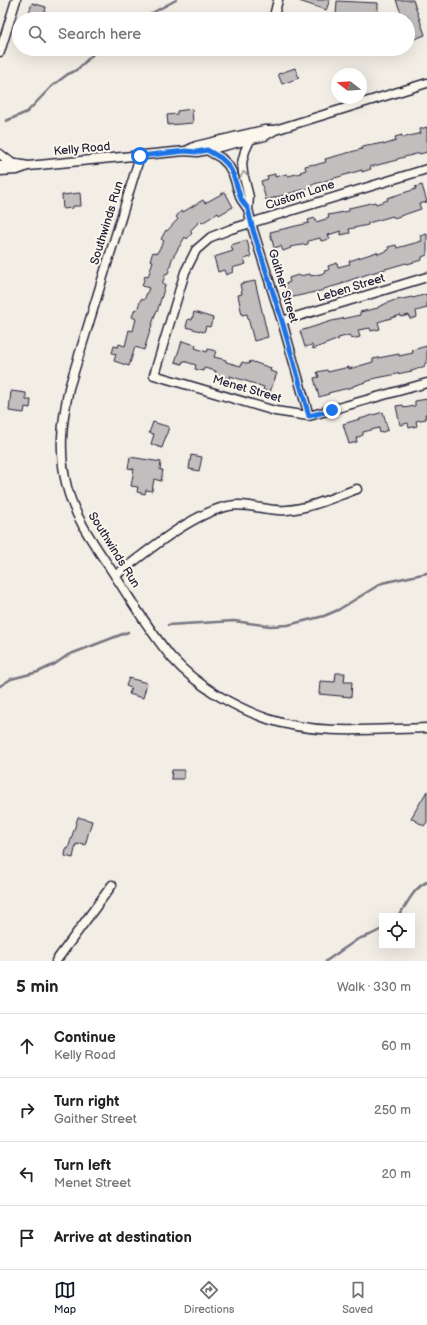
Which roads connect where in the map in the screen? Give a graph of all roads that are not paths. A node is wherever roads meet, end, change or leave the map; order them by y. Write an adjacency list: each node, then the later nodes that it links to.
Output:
1 (16, 0): 3 (street)
2 (278, 0): 4 (street)
3 (12, 12)
4 (275, 12)
5 (12, 13): 6 (street)
6 (0, 52)
7 (427, 83): 8 (street, Kelly Road)
8 (275, 130): 9 (street, Kelly Road); 11 (street, Kelly Road)
9 (250, 140): 10 (street, Kelly Road); 19 (street, Gaither Street, one-way to 9)
10 (207, 150): 11 (street, Kelly Road); 19 (street, Gaither Street)
11 (185, 151): 13 (street, Kelly Road)
12 (0, 154): 14 (street)
13 (140, 156): 16 (street, Kelly Road); 27 (street, Southwinds Run)
14 (13, 164): 15 (street, Kelly Road); 16 (street, Kelly Road)
15 (0, 165)
16 (28, 166): 18 (street, Kelly Road)
17 (427, 169): 20 (street, Custom Lane)
18 (0, 171)
19 (248, 209): 20 (street, Gaither Street)
20 (251, 223): 22 (street, Gaither Street); 23 (street, Custom Lane)
21 (427, 277): 22 (street, Leben Street)
22 (282, 321): 25 (street, Gaither Street)
23 (154, 375): 25 (street, Menet Street)
24 (427, 383): 25 (street, Menet Street)
25 (309, 416)
26 (357, 489): 27 (street)
27 (115, 576): 28 (street, Southwinds Run)
28 (427, 728)
29 (112, 885): 30 (street)
30 (56, 961)

